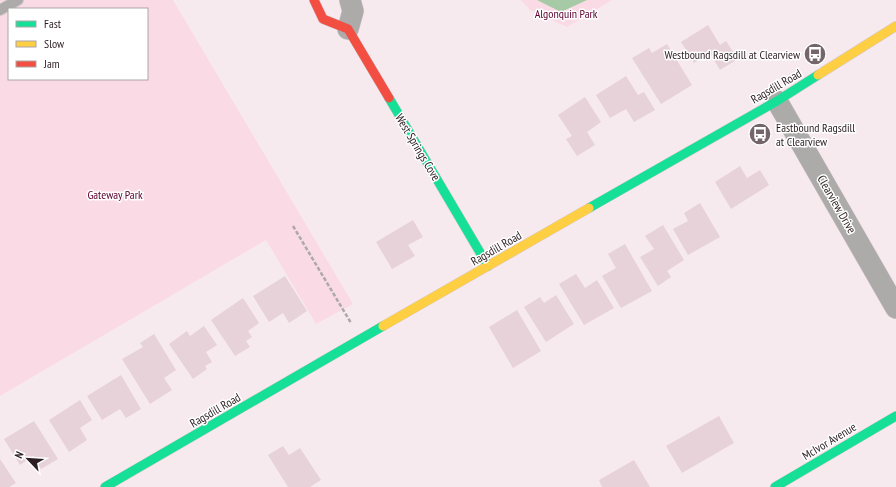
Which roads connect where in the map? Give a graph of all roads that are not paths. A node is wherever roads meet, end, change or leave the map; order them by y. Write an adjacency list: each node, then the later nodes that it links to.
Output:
1 (18, 0): 4 (lane)
2 (314, 0): 6 (street)
3 (350, 0): 6 (street)
4 (0, 10)
5 (896, 26): 7 (street, Ragsdill Road)
6 (348, 29): 8 (street, West Springs Cove)
7 (777, 101): 8 (street, Ragsdill Road); 9 (street, Clearview Drive)
8 (488, 266): 11 (street, Ragsdill Road)
9 (896, 308)
10 (896, 416): 12 (street, McIvor Avenue)
11 (105, 487)
12 (775, 487)

